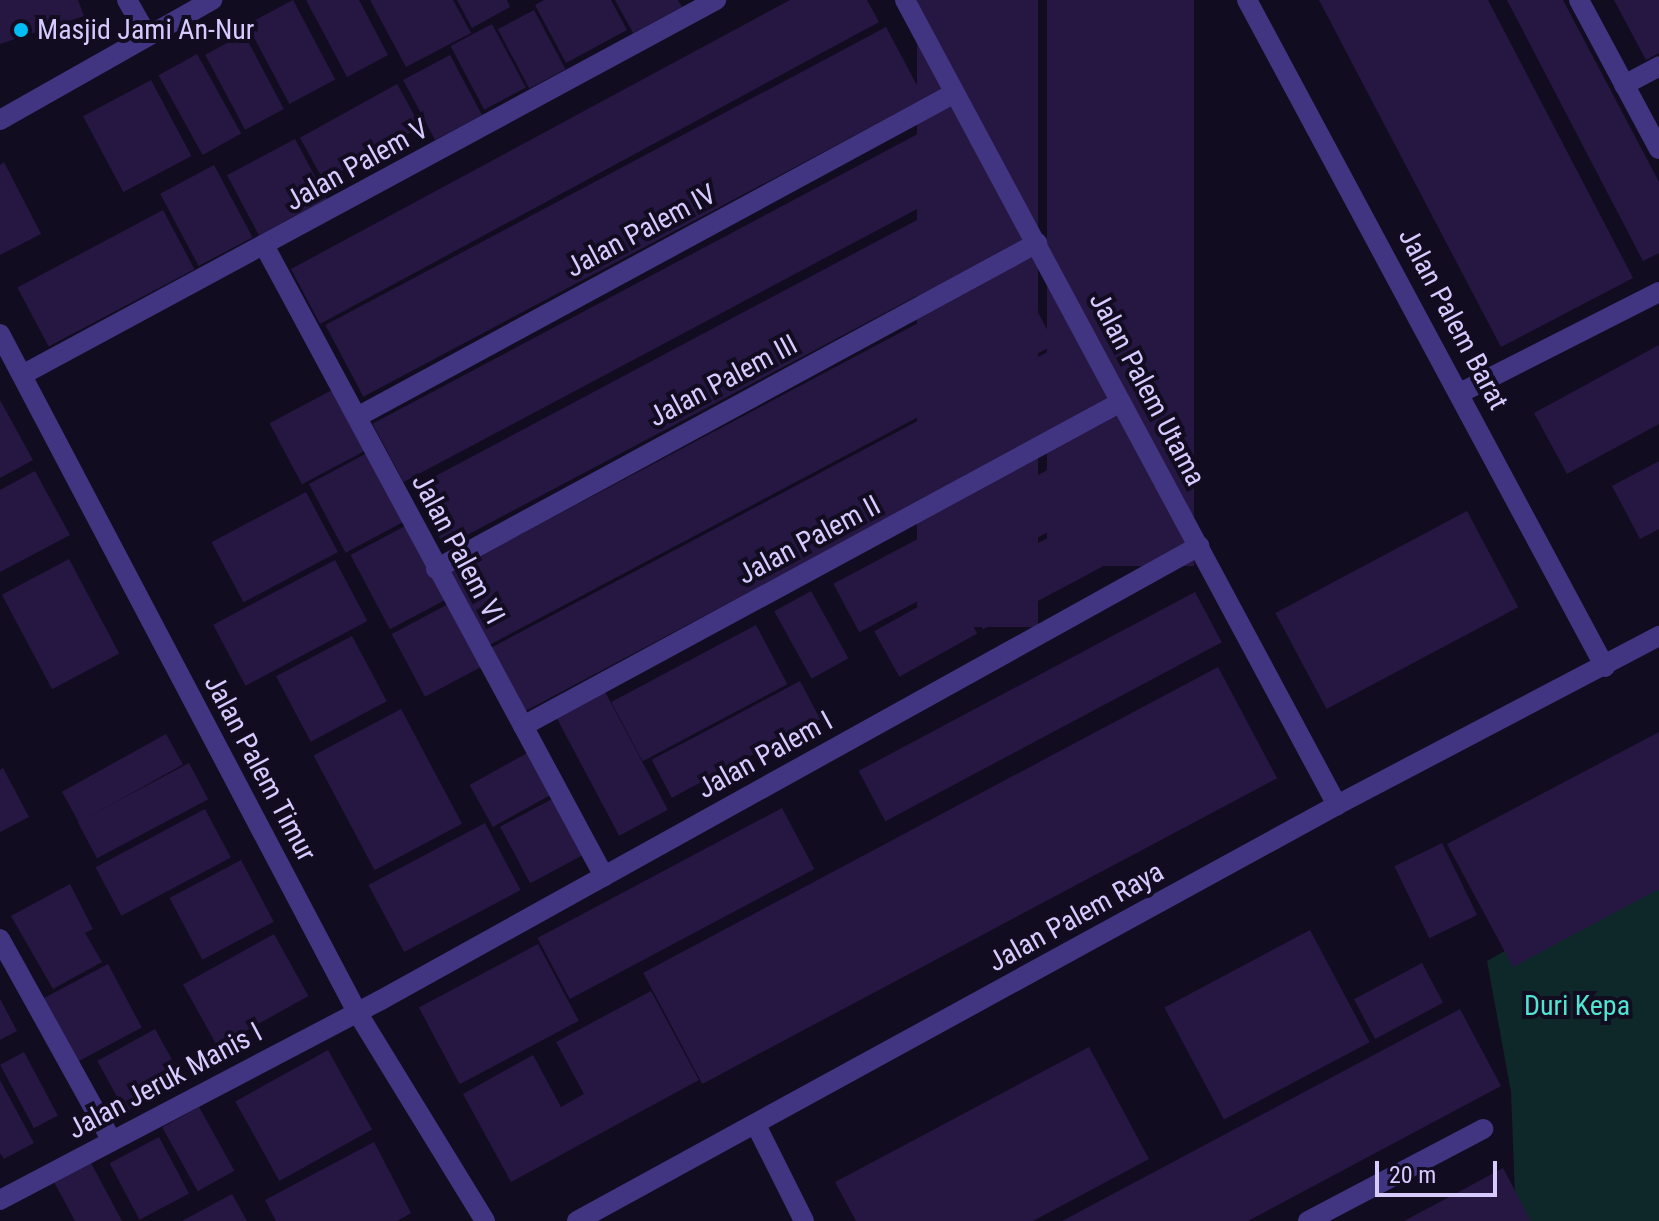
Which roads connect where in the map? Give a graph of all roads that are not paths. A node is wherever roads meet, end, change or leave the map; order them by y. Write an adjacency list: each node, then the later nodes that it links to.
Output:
1 (127, 0): 7 (street)
2 (212, 0): 7 (street)
3 (716, 0): 14 (street, Jalan Palem V)
4 (905, 0): 10 (street, Jalan Palem Utama)
5 (1247, 0): 18 (street, Jalan Palem Barat)
6 (1579, 0): 9 (street)
7 (147, 35): 11 (street)
8 (1659, 66): 9 (street)
9 (1624, 85): 12 (street)
10 (953, 94): 13 (street, Jalan Palem Utama); 20 (street, Jalan Palem IV)
11 (0, 120)
12 (1659, 149)
13 (1037, 243): 19 (street, Jalan Palem Utama); 22 (street, Jalan Palem III)
14 (265, 247): 17 (street, Jalan Palem V); 20 (street, Jalan Palem VI)
15 (1659, 292): 18 (street)
16 (0, 334): 17 (street, Jalan Palem Timur)
17 (22, 375): 29 (street, Jalan Palem Timur)
18 (1462, 392): 24 (street, Jalan Palem Barat)
19 (1121, 402): 21 (street, Jalan Palem Utama); 25 (street, Jalan Palem II)
20 (357, 417): 22 (street, Jalan Palem VI)
21 (1199, 546): 26 (street, Jalan Palem Utama); 27 (street, Jalan Palem I)
22 (436, 569): 25 (street, Jalan Palem VI)
23 (1659, 636): 24 (street, Jalan Palem Raya)
24 (1605, 667): 26 (street, Jalan Palem Raya)
25 (523, 726): 27 (street, Jalan Palem VI)
26 (1337, 805): 30 (street, Jalan Palem Raya)
27 (604, 876): 29 (street, Jalan Palem I)
28 (1, 943): 32 (street)
29 (357, 1012): 32 (street, Jalan Jeruk Manis I); 34 (street, Jalan Palem Timur)
30 (756, 1125): 35 (street, Jalan Palem Raya); 36 (street)
31 (1483, 1129): 37 (street)
32 (112, 1141): 33 (street, Jalan Jeruk Manis I)
33 (0, 1200)
34 (485, 1221)
35 (577, 1221)
36 (804, 1221)
37 (1308, 1221)

